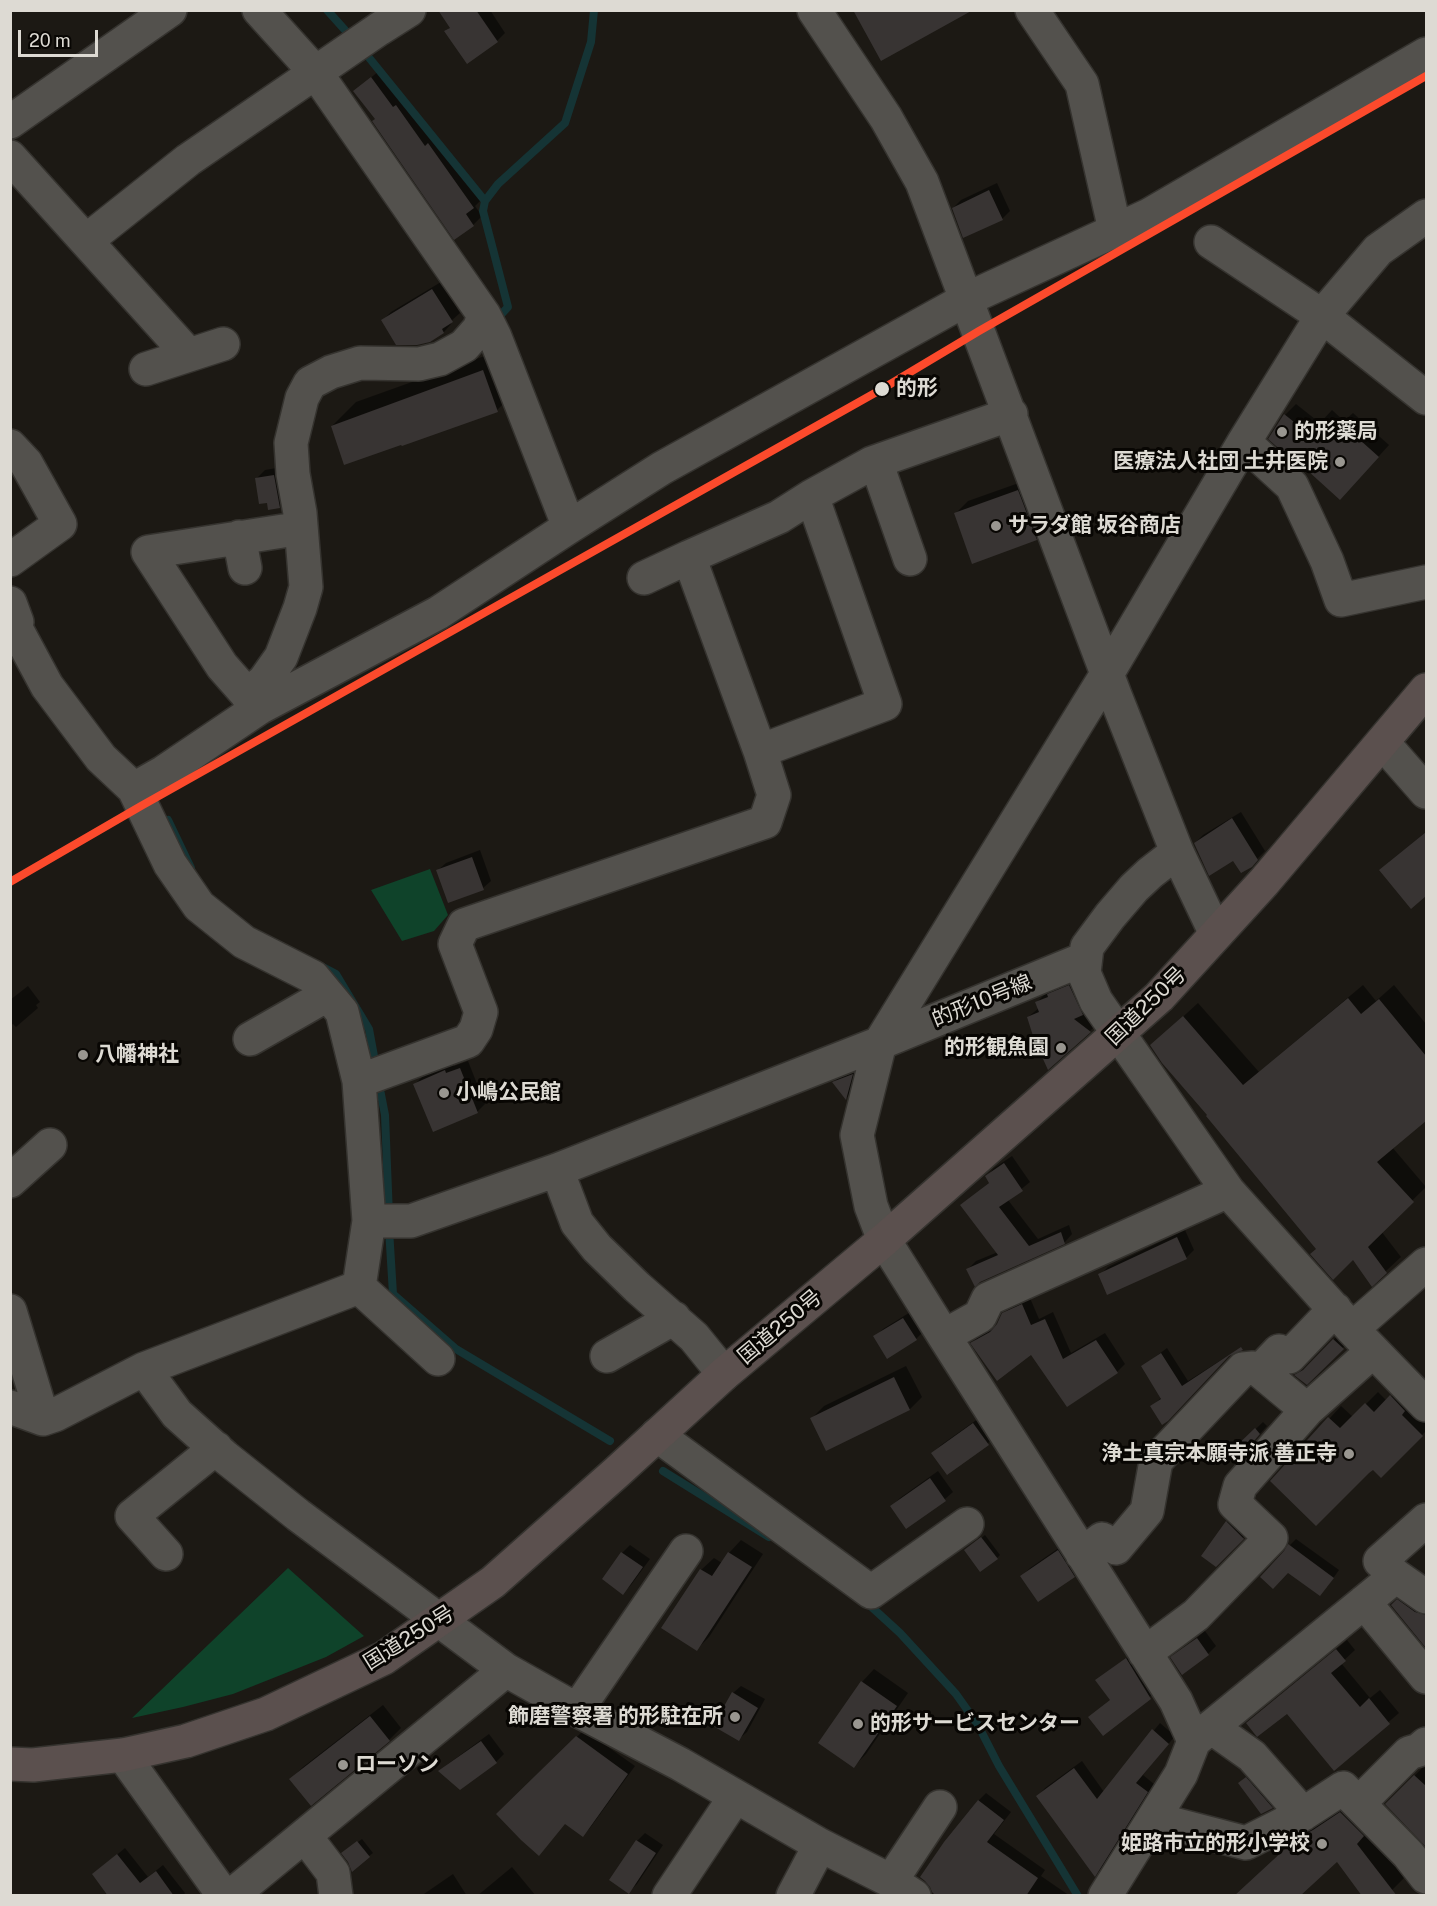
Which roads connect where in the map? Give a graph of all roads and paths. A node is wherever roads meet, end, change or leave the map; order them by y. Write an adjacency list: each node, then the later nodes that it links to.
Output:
1 (170, 10): 8 (street)
2 (259, 10): 7 (street)
3 (409, 10): 7 (street)
4 (814, 10): 14 (street)
5 (1032, 10): 11 (street)
6 (1426, 54): 11 (street)
7 (316, 73): 12 (street); 16 (street)
8 (10, 122)
9 (10, 157): 12 (street)
10 (1426, 216): 15 (street)
11 (1115, 230): 14 (street)
12 (86, 241): 18 (street)
13 (1211, 242): 15 (street)
14 (967, 299): 21 (street); 26 (street)
15 (1322, 315): 20 (street); 22 (street)
16 (490, 326): 26 (street); 36 (street)
17 (223, 344): 18 (street)
18 (188, 354): 19 (street)
19 (146, 369)
20 (1425, 392)
21 (1011, 414): 24 (street); 34 (street)
22 (1244, 442): 32 (street); 34 (street)
23 (10, 446): 30 (street)
24 (876, 462): 25 (street); 29 (street)
25 (812, 496): 28 (street); 38 (street)
26 (569, 526): 36 (street)
27 (283, 531): 36 (street)
28 (689, 557): 31 (street); 38 (street)
29 (910, 559)
30 (10, 560)
31 (644, 578)
32 (1426, 582)
33 (13, 620): 39 (street)
34 (1107, 674): 41 (street); 47 (street)
35 (1426, 690): 37 (highway, 国道250号)
36 (251, 700): 39 (street)
37 (1383, 743): 40 (street); 42 (highway, 国道250号)
38 (760, 751): 48 (street)
39 (134, 789): 44 (street)
40 (1426, 792)
41 (1177, 852): 42 (street); 43 (street)
42 (1216, 934): 45 (highway, 国道250号)
43 (1084, 959): 45 (street); 47 (street, 的形10号線)
44 (327, 995): 46 (street); 48 (street)
45 (1119, 1034): 52 (street); 54 (highway, 国道250号)
46 (250, 1039)
47 (880, 1043): 50 (street, 的形10号線); 54 (street)
48 (371, 1076): 53 (street)
49 (50, 1145): 51 (street)
50 (557, 1170): 53 (street, 的形10号線); 58 (street)
51 (10, 1181)
52 (1228, 1191): 59 (street); 60 (street)
53 (382, 1221): 56 (street)
54 (884, 1240): 60 (street); 65 (highway, 国道250号)
55 (1426, 1264): 59 (street)
56 (359, 1287): 62 (street); 63 (street)
57 (10, 1311): 69 (street)
58 (674, 1318): 61 (street); 65 (street)
59 (1353, 1330): 64 (street); 66 (street); 68 (street)
60 (944, 1336): 76 (street)
61 (607, 1356)
62 (438, 1359)
63 (144, 1369): 69 (street); 71 (street)
64 (1260, 1371): 68 (street); 76 (street)
65 (724, 1374): 70 (highway, 国道250号)
66 (1426, 1404)
67 (10, 1407): 69 (street)
68 (1307, 1410): 81 (street)
69 (43, 1419)
70 (657, 1435): 73 (street); 80 (highway, 国道250号)
71 (216, 1448): 75 (street); 80 (street)
72 (1426, 1520): 77 (street)
73 (967, 1524)
74 (686, 1551): 84 (street)
75 (166, 1554)
76 (1082, 1554): 81 (street)
77 (1396, 1576): 78 (street); 79 (street)
78 (1426, 1597)
79 (1364, 1602): 83 (street); 85 (street)
80 (440, 1620): 82 (street); 87 (highway, 国道250号)
81 (1145, 1653): 85 (street)
82 (506, 1670): 84 (street); 94 (street)
83 (1426, 1677)
84 (577, 1710): 89 (street)
85 (1202, 1734): 92 (street); 93 (street)
86 (1426, 1744): 90 (street)
87 (123, 1755): 88 (highway, 国道250号); 98 (street)
88 (10, 1764)
89 (735, 1797): 95 (street); 101 (street)
90 (1359, 1803): 92 (street); 96 (street)
91 (940, 1807): 97 (street)
92 (1303, 1814): 93 (street)
93 (1154, 1819): 103 (street)
94 (305, 1836): 99 (street); 100 (street)
95 (820, 1845): 97 (street); 102 (street)
96 (1426, 1876)
97 (902, 1888)
98 (224, 1896)
99 (231, 1896)
100 (336, 1896)
101 (669, 1896)
102 (793, 1896)
103 (1105, 1896)

